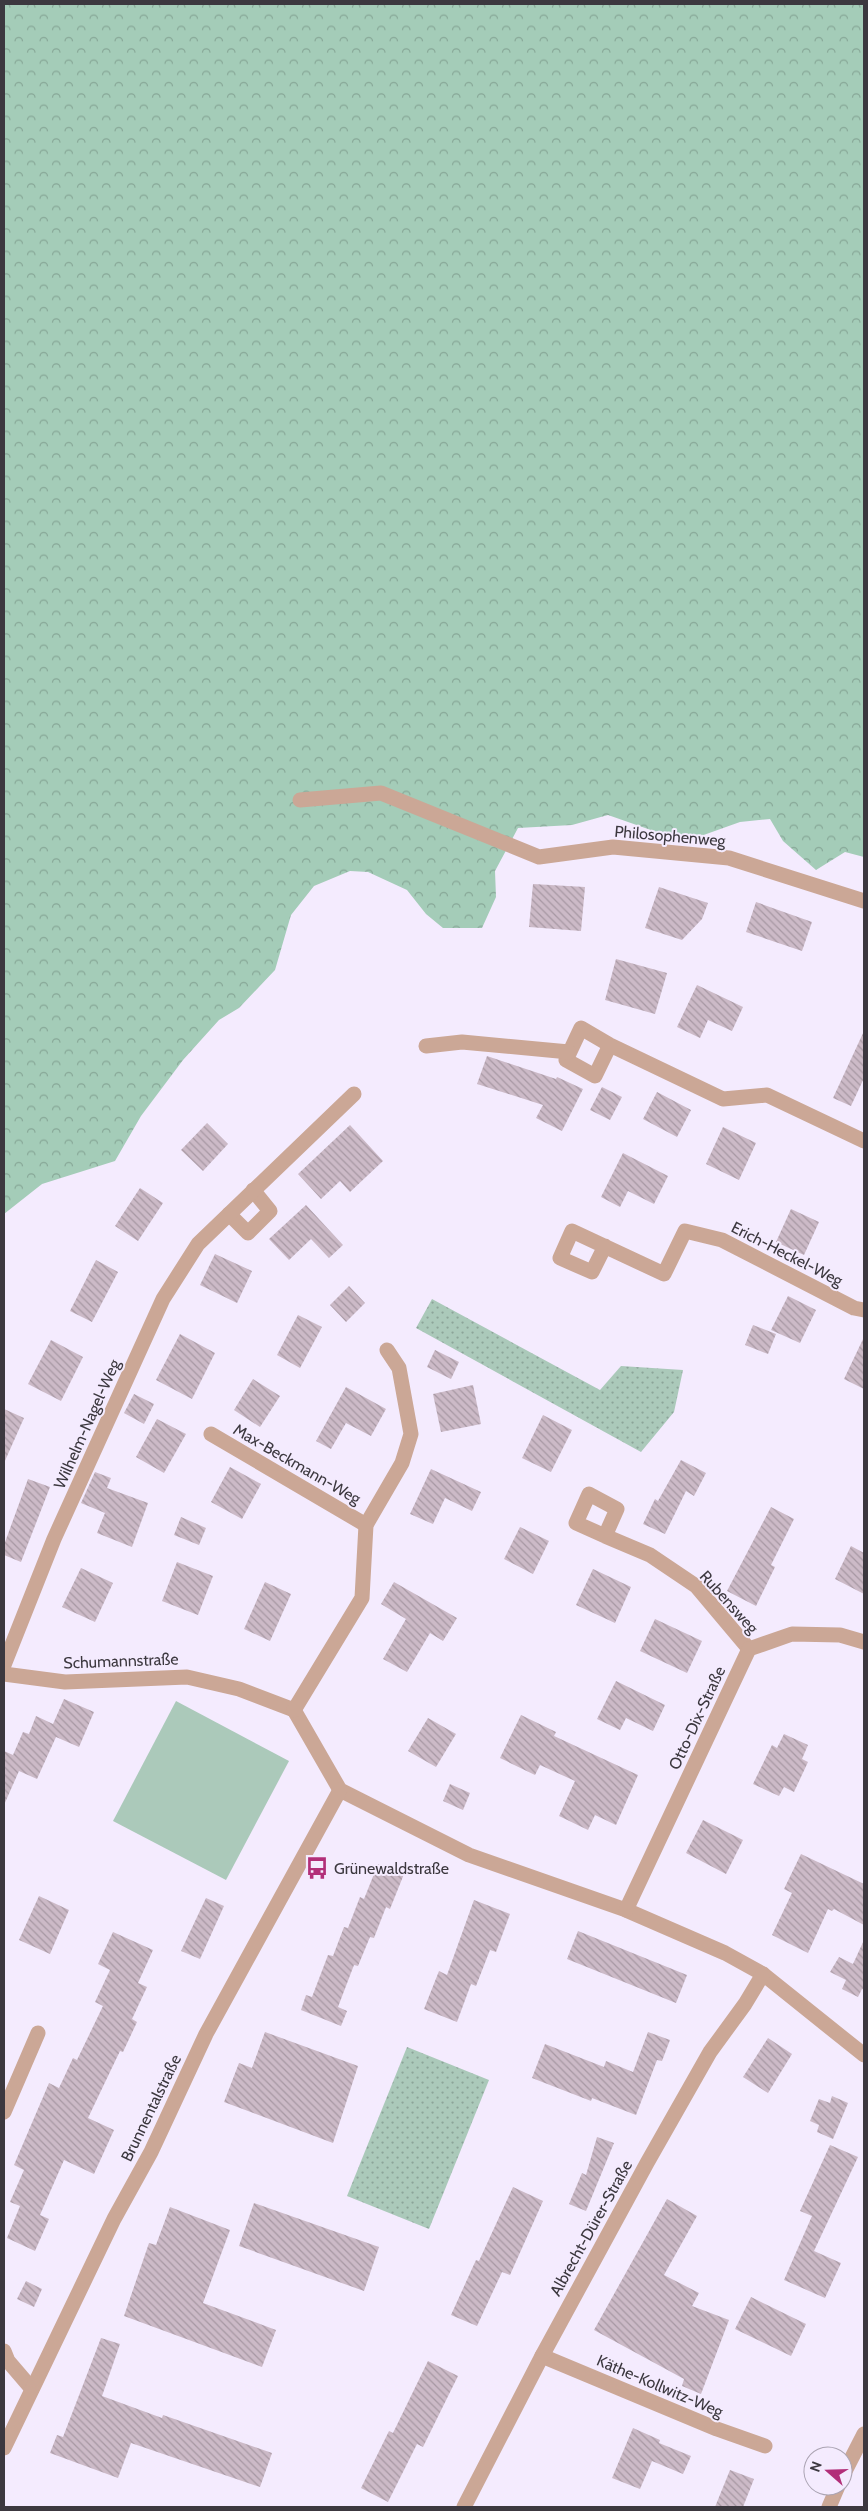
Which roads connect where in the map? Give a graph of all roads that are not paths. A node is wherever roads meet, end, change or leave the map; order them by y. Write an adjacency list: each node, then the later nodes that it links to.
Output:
1 (300, 800): 2 (street, Philosophenweg)
2 (864, 901)
3 (426, 1046): 5 (street)
4 (610, 1046): 5 (street); 5 (street); 7 (street)
5 (569, 1052)
6 (354, 1094): 8 (street, Wilhelm-Nagel-Weg)
7 (864, 1141)
8 (253, 1190): 9 (street, Wilhelm-Nagel-Weg); 9 (street)
9 (229, 1214): 18 (street, Wilhelm-Nagel-Weg)
10 (605, 1246): 11 (street, Erich-Heckel-Weg)
11 (864, 1310)
12 (387, 1350): 14 (street, Max-Beckmann-Weg)
13 (211, 1434): 14 (street, Max-Beckmann-Weg)
14 (366, 1525): 20 (street, Max-Beckmann-Weg)
15 (605, 1536): 17 (street, Rubensweg)
16 (864, 1642): 17 (street)
17 (748, 1649): 22 (street, Otto-Dix-Straße)
18 (4, 1665)
19 (4, 1674): 20 (street, Schumannstraße)
20 (294, 1710): 21 (street)
21 (340, 1790): 22 (street); 29 (street, Brunnentalstraße)
22 (626, 1910): 23 (street)
23 (763, 1974): 25 (street); 28 (street, Albrecht-Dürer-Straße)
24 (38, 2033): 26 (street)
25 (864, 2055)
26 (4, 2112)
27 (4, 2351): 29 (street)
28 (542, 2356): 31 (street, Käthe-Kollwitz-Weg); 34 (street, Albrecht-Dürer-Straße)
29 (32, 2389): 32 (street, Brunnentalstraße)
30 (864, 2434): 33 (street)
31 (766, 2446)
32 (4, 2448)
33 (853, 2455)
34 (464, 2507)

